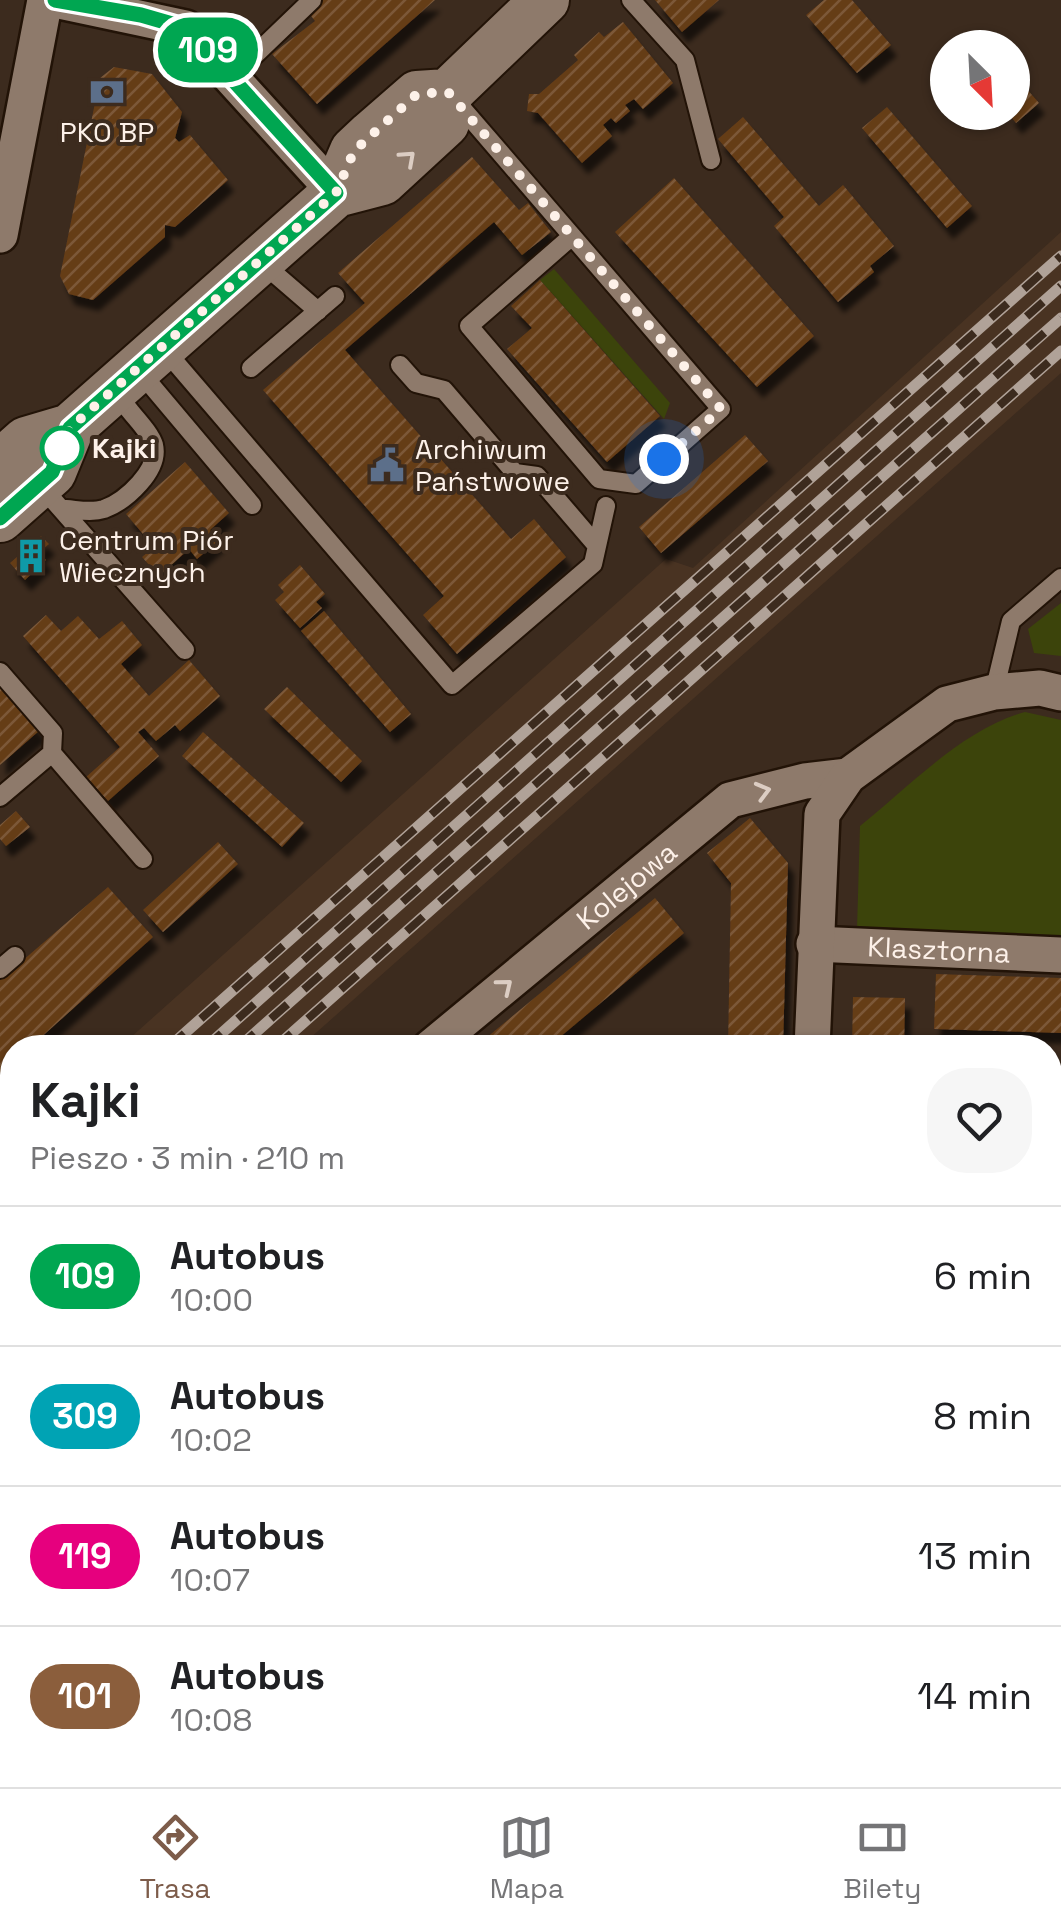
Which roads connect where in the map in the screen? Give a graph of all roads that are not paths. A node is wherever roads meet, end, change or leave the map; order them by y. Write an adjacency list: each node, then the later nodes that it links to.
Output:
1 (45, 0): 11 (street)
2 (54, 0): 6 (street)
3 (312, 0): 7 (lane)
4 (545, 0): 8 (street)
5 (631, 0): 9 (lane)
6 (182, 14): 7 (street)
7 (232, 77): 10 (street)
8 (448, 92): 10 (street); 12 (lane)
9 (711, 160)
10 (336, 193): 13 (street)
11 (0, 234)
12 (571, 237): 12 (lane)
13 (260, 260): 15 (lane); 21 (street)
14 (336, 296): 15 (lane)
15 (318, 311): 18 (lane)
16 (176, 363): 25 (lane)
17 (400, 365): 25 (lane)
18 (251, 368)
19 (152, 385): 22 (lane)
20 (127, 407): 21 (lane)
21 (35, 486): 24 (street); 27 (lane)
22 (252, 506)
23 (606, 506): 25 (lane)
24 (0, 518)
25 (597, 546)
26 (1061, 578): 29 (lane)
27 (185, 650)
28 (0, 672): 31 (lane)
29 (994, 692): 30 (street); 32 (street)
30 (1061, 693)
31 (52, 752): 33 (lane); 34 (lane)
32 (848, 776): 35 (street); 39 (street, Kolejowa, one-way to 32)
33 (0, 797)
34 (142, 859)
35 (814, 944): 36 (street, Klasztorna); 40 (street)
36 (1061, 955)
37 (15, 956): 38 (lane)
38 (0, 969)
39 (446, 1035)
40 (812, 1035)

